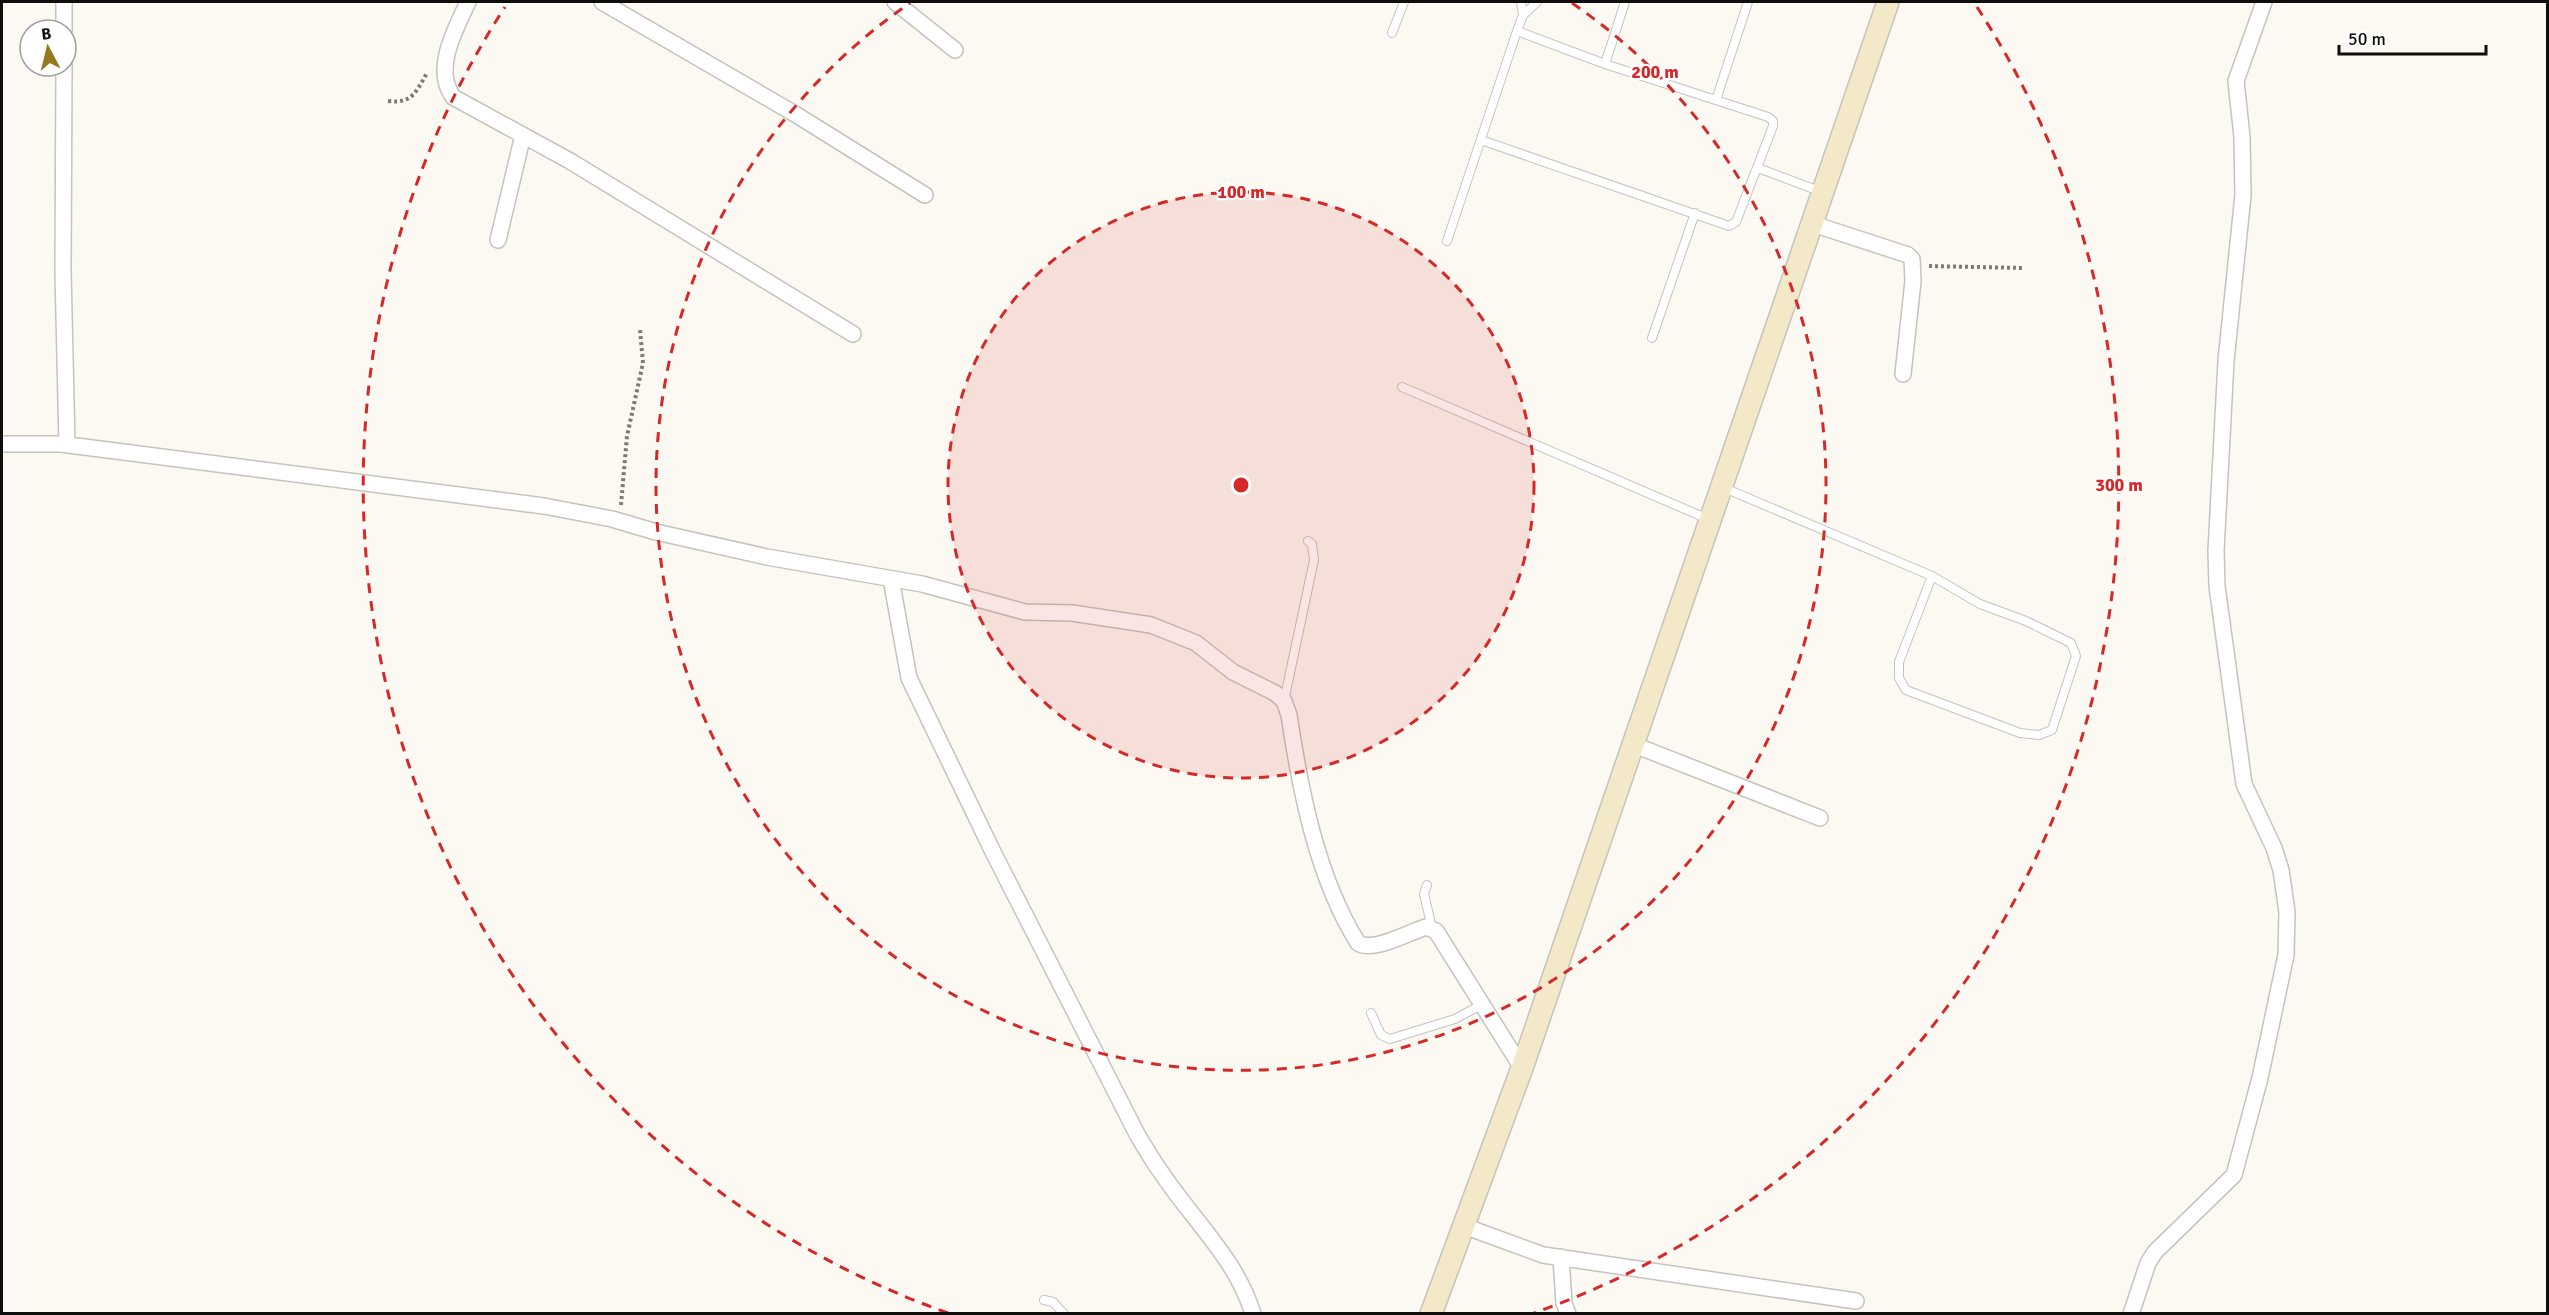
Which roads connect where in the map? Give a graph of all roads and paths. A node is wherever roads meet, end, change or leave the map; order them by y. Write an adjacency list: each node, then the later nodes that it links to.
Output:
1 (64, 2): 13 (street)
2 (468, 2): 17 (street)
3 (602, 2): 26 (street)
4 (895, 2): 16 (street)
5 (1404, 2): 15 (lane)
6 (1521, 2): 12 (lane)
7 (1537, 2): 12 (lane)
8 (1625, 2): 18 (lane)
9 (1748, 2): 20 (lane)
10 (1888, 2): 25 (street)
11 (2265, 2): 62 (street)
12 (1523, 15): 14 (lane)
13 (64, 18)
14 (1517, 31): 18 (lane); 23 (lane)
15 (1392, 33)
16 (955, 50)
17 (448, 52): 21 (path); 22 (street)
18 (1605, 64): 20 (lane)
19 (64, 78): 38 (street)
20 (1716, 100): 24 (lane)
21 (388, 101)
22 (523, 135): 29 (street); 34 (street)
23 (1481, 140): 27 (lane); 30 (lane)
24 (1758, 168): 25 (lane); 27 (lane)
25 (1823, 193): 28 (street)
26 (925, 195)
27 (1695, 213): 35 (lane)
28 (1813, 224): 31 (street); 40 (street)
29 (498, 240)
30 (1447, 241)
31 (1914, 265): 32 (path); 36 (street)
32 (2024, 268)
33 (640, 329): 42 (path)
34 (853, 334)
35 (1652, 338)
36 (1903, 374)
37 (1402, 387): 41 (lane)
38 (67, 445): 39 (street); 42 (street)
39 (2, 447)
40 (1721, 487): 41 (street); 44 (lane)
41 (1708, 519): 47 (street)
42 (620, 521): 45 (street)
43 (1308, 541): 46 (lane)
44 (1932, 576): 44 (lane)
45 (891, 579): 46 (street); 58 (street)
46 (1284, 701): 50 (street)
47 (1632, 744): 48 (street); 53 (street)
48 (1820, 818)
49 (1427, 885): 50 (lane)
50 (1432, 928): 51 (street)
51 (1481, 1005): 52 (lane); 53 (street)
52 (1371, 1013)
53 (1522, 1068): 54 (street)
54 (1464, 1226): 55 (street); 60 (street)
55 (1561, 1257): 57 (street); 61 (street)
56 (1044, 1300): 59 (lane)
57 (1856, 1301)
58 (1250, 1313)
59 (1064, 1314)
60 (1431, 1314)
61 (1568, 1314)
62 (2131, 1314)

